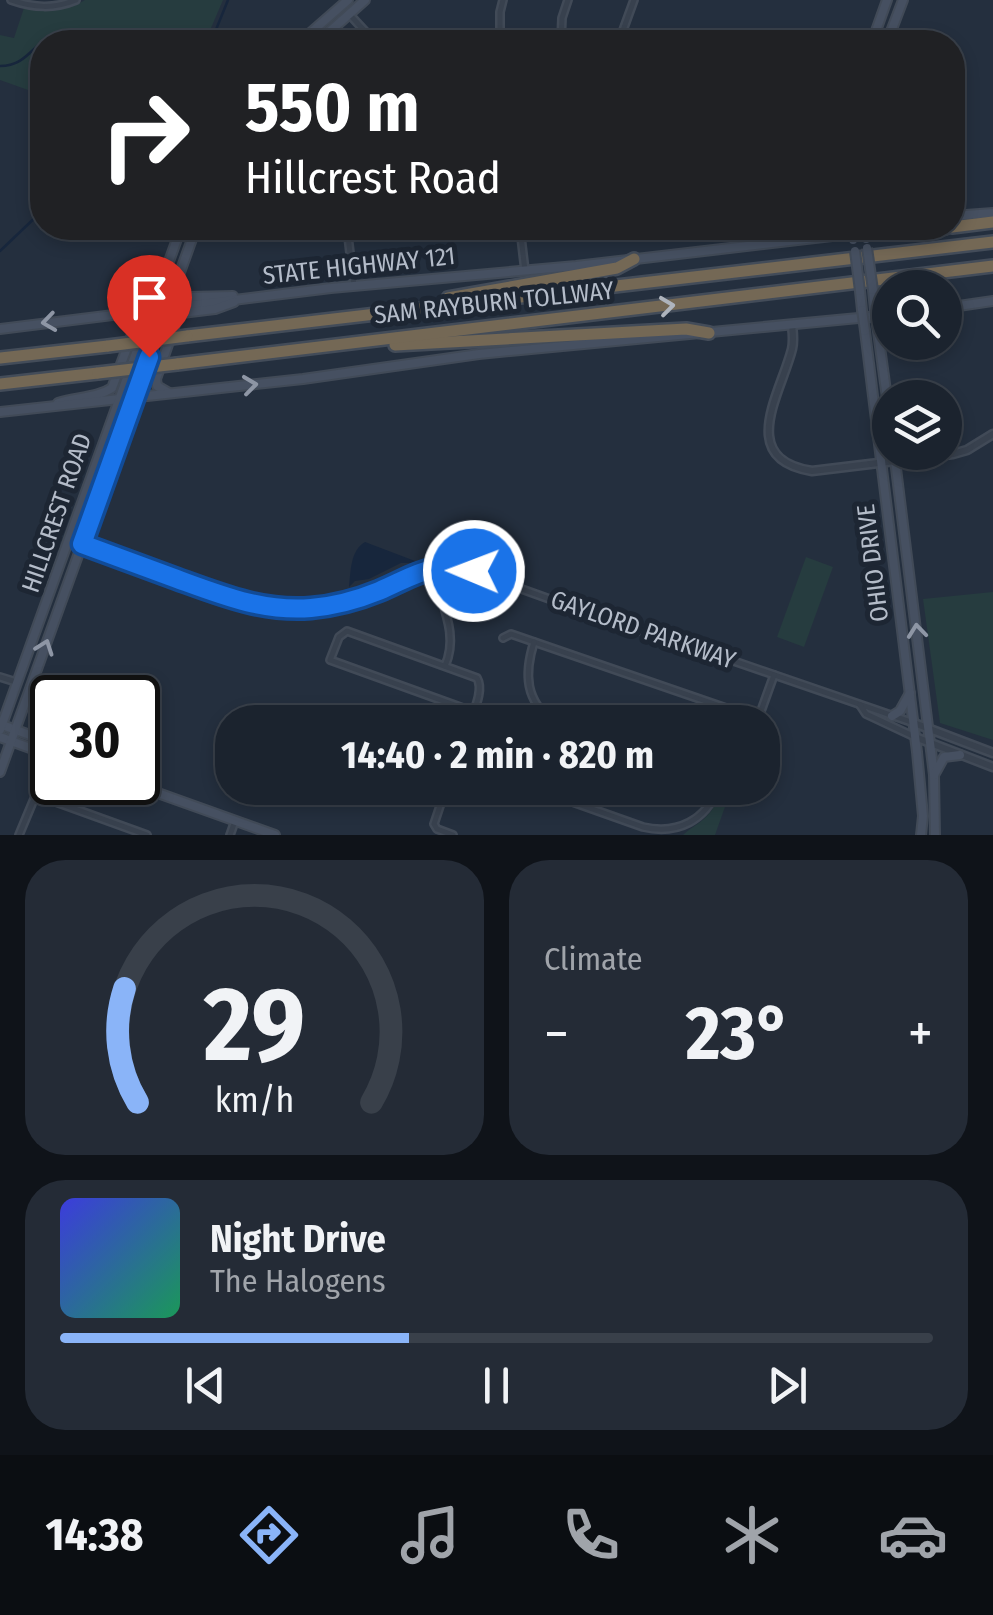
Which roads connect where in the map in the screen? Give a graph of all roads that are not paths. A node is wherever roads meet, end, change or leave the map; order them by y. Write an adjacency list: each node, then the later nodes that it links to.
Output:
1 (11, 0): 2 (street)
2 (76, 0)
3 (348, 0): 11 (main road)
4 (365, 0): 10 (main road)
5 (503, 0): 14 (street)
6 (568, 0): 15 (street)
7 (634, 0): 16 (street)
8 (887, 0): 17 (main road)
9 (902, 0): 18 (main road)
10 (349, 14): 12 (main road); 13 (street)
11 (314, 30)
12 (331, 30)
13 (364, 30)
14 (500, 30)
15 (561, 30)
16 (623, 30)
17 (876, 30)
18 (891, 30)
19 (993, 217): 20 (highway)
20 (965, 221)
21 (177, 240): 38 (main road, HILLCREST ROAD)
22 (192, 240): 32 (main road, HILLCREST ROAD)
23 (348, 240): 33 (street)
24 (521, 240): 31 (street)
25 (790, 240): 29 (main road, STATE HIGHWAY 121)
26 (853, 240): 49 (main road, OHIO DRIVE, bridge)
27 (866, 240): 47 (main road, bridge)
28 (993, 242): 40 (highway, SAM RAYBURN TOLLWAY)
29 (634, 259): 31 (main road, STATE HIGHWAY 121); 40 (highway)
30 (993, 266): 45 (highway, SAM RAYBURN TOLLWAY, one-way to 30)
31 (525, 271): 33 (main road, STATE HIGHWAY 121)
32 (181, 272): 34 (main road); 37 (main road, HILLCREST ROAD)
33 (354, 286): 34 (main road, STATE HIGHWAY 121)
34 (248, 298): 37 (main road, STATE HIGHWAY 121); 50 (main road)
35 (993, 302): 36 (main road)
36 (962, 306)
37 (167, 308): 38 (main road, STATE HIGHWAY 121); 51 (main road, HILLCREST ROAD)
38 (152, 309): 39 (main road, STATE HIGHWAY 121); 52 (main road, HILLCREST ROAD)
39 (119, 312): 43 (main road, STATE HIGHWAY 121, one-way to 43); 53 (main road)
40 (379, 314): 46 (highway, SAM RAYBURN TOLLWAY, bridge)
41 (872, 317): 42 (main road)
42 (792, 325): 44 (main road); 58 (street)
43 (0, 329)
44 (709, 333): 45 (highway); 50 (main road, one-way to 44)
45 (361, 341): 48 (highway, SAM RAYBURN TOLLWAY, bridge)
46 (0, 358)
47 (885, 380)
48 (0, 384)
49 (872, 390)
50 (171, 394): 51 (main road)
51 (134, 399): 52 (main road); 62 (main road, HILLCREST ROAD)
52 (118, 400): 53 (main road); 55 (main road, HILLCREST ROAD)
53 (45, 409): 54 (main road); 55 (main road)
54 (0, 412)
55 (110, 424): 61 (main road, HILLCREST ROAD)
56 (993, 434): 57 (street)
57 (962, 450)
58 (872, 463)
59 (882, 470): 70 (main road, OHIO DRIVE)
60 (897, 470): 79 (main road, OHIO DRIVE, one-way to 60)
61 (69, 540): 62 (main road); 69 (main road, HILLCREST ROAD)
62 (82, 544): 63 (street, GAYLORD PARKWAY); 80 (main road, HILLCREST ROAD, one-way to 62)
63 (433, 568): 66 (street); 67 (street, GAYLORD PARKWAY)
64 (503, 638): 65 (street)
65 (534, 642): 73 (street); 74 (street)
66 (445, 666): 71 (street); 72 (street)
67 (774, 674): 75 (street); 76 (street, GAYLORD PARKWAY)
68 (0, 676): 69 (street)
69 (17, 683): 81 (main road, HILLCREST ROAD)
70 (910, 694): 77 (main road); 78 (main road, OHIO DRIVE)
71 (455, 705)
72 (475, 705)
73 (537, 705)
74 (713, 705)
75 (763, 705)
76 (860, 705): 77 (street, GAYLORD PARKWAY); 83 (street, GAYLORD PARKWAY)
77 (892, 716): 78 (street, GAYLORD PARKWAY)
78 (914, 723): 79 (street, GAYLORD PARKWAY); 83 (main road, OHIO DRIVE)
79 (927, 728): 85 (main road, OHIO DRIVE); 87 (street, GAYLORD PARKWAY)
80 (15, 730): 81 (main road); 82 (main road); 84 (main road, HILLCREST ROAD)
81 (1, 731): 84 (main road)
82 (30, 735)
83 (915, 737): 85 (street, GAYLORD PARKWAY); 103 (main road, OHIO DRIVE)
84 (11, 741): 86 (main road); 90 (main road, HILLCREST ROAD)
85 (928, 742): 88 (street, GAYLORD PARKWAY); 91 (main road, OHIO DRIVE)
86 (30, 748)
87 (993, 753)
88 (960, 754): 89 (street, GAYLORD PARKWAY); 91 (main road)
89 (993, 767)
90 (0, 772)
91 (934, 776): 104 (main road, OHIO DRIVE)
92 (160, 794): 96 (main road)
93 (440, 805): 102 (street)
94 (581, 805): 97 (street)
95 (710, 805): 97 (street)
96 (235, 820): 100 (street); 101 (main road)
97 (678, 832)
98 (19, 835): 99 (street)
99 (147, 835)
100 (230, 835)
101 (275, 835)
102 (453, 835)
103 (922, 835)
104 (935, 835)

